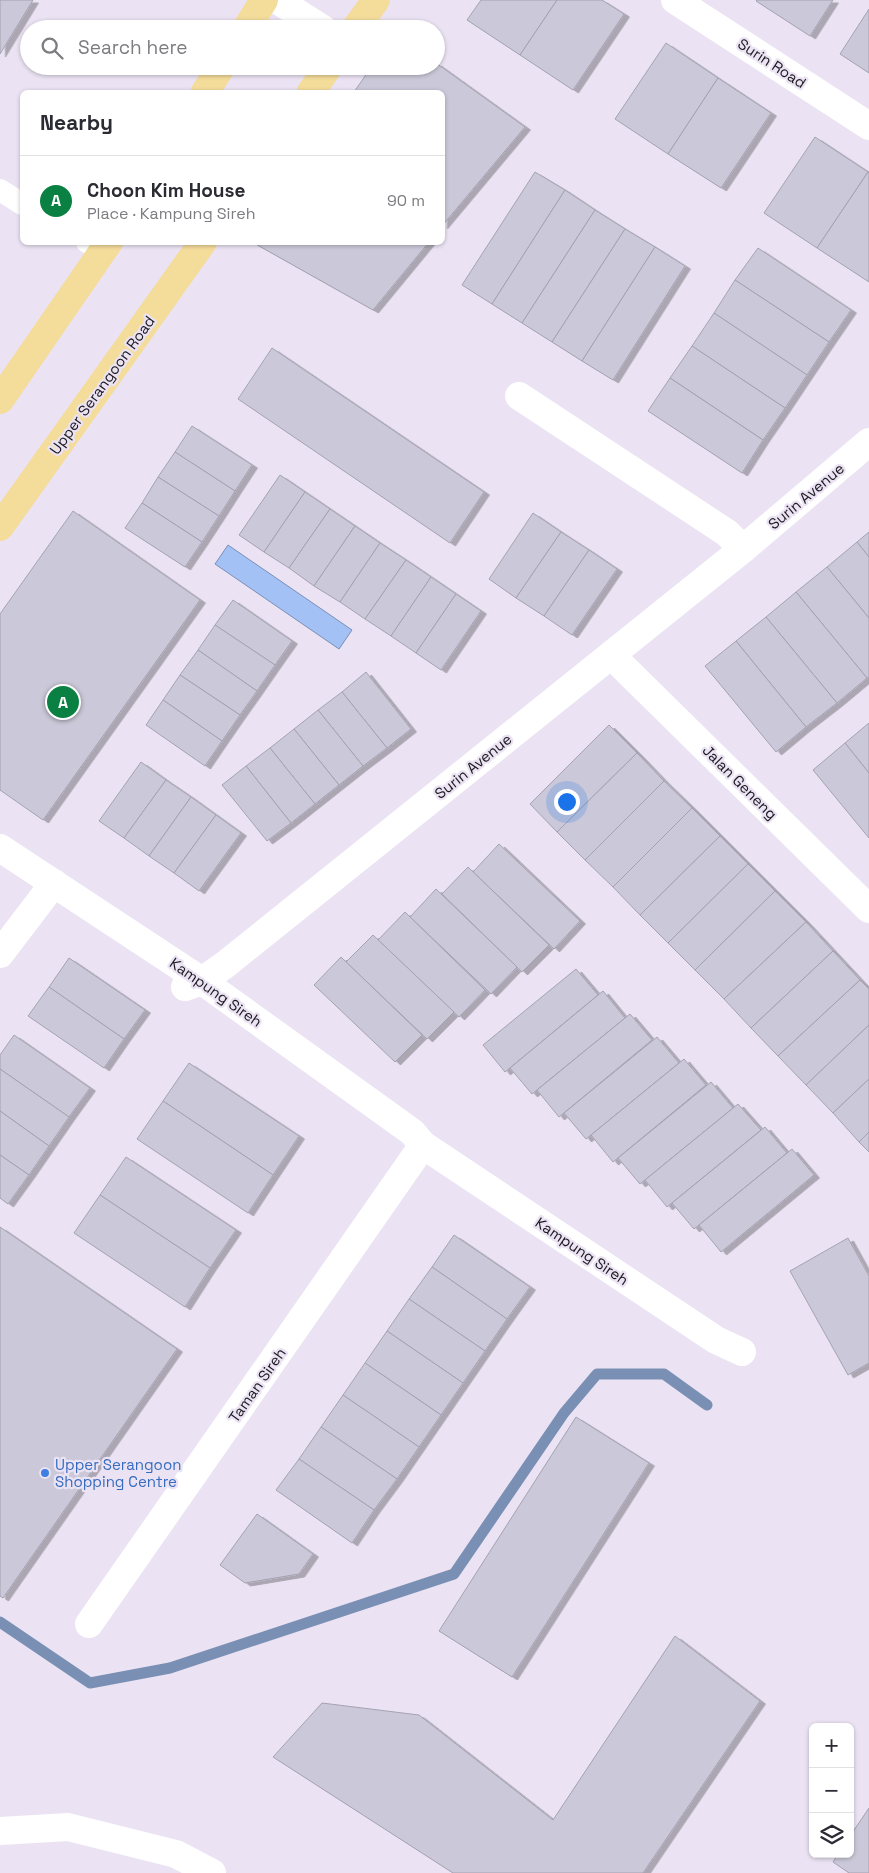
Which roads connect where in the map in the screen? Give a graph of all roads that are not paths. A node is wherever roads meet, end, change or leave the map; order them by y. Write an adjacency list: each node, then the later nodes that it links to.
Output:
1 (264, 0): 5 (main road)
2 (277, 0): 6 (street)
3 (376, 0): 7 (main road)
4 (675, 0): 12 (street, Surin Road)
5 (252, 20)
6 (309, 20)
7 (362, 20)
8 (216, 75): 10 (main road)
9 (323, 75): 11 (main road)
10 (206, 90)
11 (312, 90)
12 (869, 126)
13 (0, 190): 14 (lane)
14 (20, 203)
15 (202, 245): 20 (main road, Upper Serangoon Road)
16 (100, 246): 17 (main road)
17 (4, 387)
18 (520, 396): 21 (street)
19 (869, 442): 21 (street, Surin Avenue)
20 (0, 527)
21 (743, 549): 22 (street, Surin Avenue)
22 (612, 655): 26 (street, Jalan Geneng); 28 (street, Surin Avenue)
23 (0, 848): 25 (street, Kampung Sireh)
24 (0, 865): 25 (street, Kampung Sireh)
25 (50, 888): 27 (street); 28 (street, Kampung Sireh)
26 (869, 910)
27 (0, 954)
28 (193, 984): 29 (street, Kampung Sireh)
29 (423, 1145): 30 (street, Kampung Sireh); 31 (street, Taman Sireh)
30 (742, 1352)
31 (89, 1624)
32 (0, 1831): 33 (street)
33 (212, 1873)

